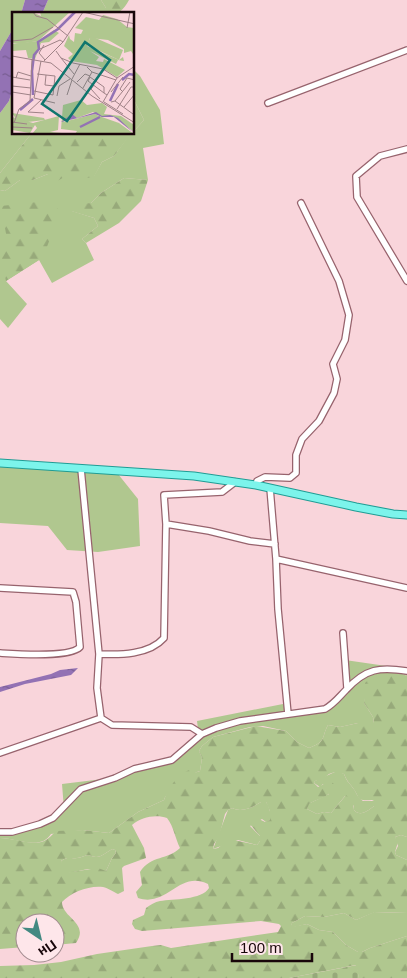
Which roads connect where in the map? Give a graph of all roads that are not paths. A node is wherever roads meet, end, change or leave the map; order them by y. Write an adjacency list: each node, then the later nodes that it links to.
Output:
1 (407, 50): 2 (street)
2 (268, 103)
3 (407, 149): 5 (street)
4 (302, 202): 9 (street)
5 (407, 281)
6 (0, 463): 7 (main road)
7 (81, 469): 8 (main road); 19 (street)
8 (235, 482): 9 (main road); 12 (street)
9 (256, 485): 10 (main road)
10 (270, 488): 11 (main road); 13 (street)
11 (407, 515)
12 (166, 524): 13 (street); 19 (street)
13 (275, 544): 14 (street)
14 (276, 559): 16 (street); 22 (street)
15 (0, 588): 18 (street)
16 (407, 588)
17 (343, 633): 21 (street)
18 (0, 653)
19 (99, 654): 23 (street)
20 (407, 671): 21 (street)
21 (347, 688): 22 (street)
22 (288, 714): 24 (street)
23 (101, 718): 24 (street); 25 (street)
24 (202, 734): 26 (street)
25 (0, 753)
26 (0, 832)

